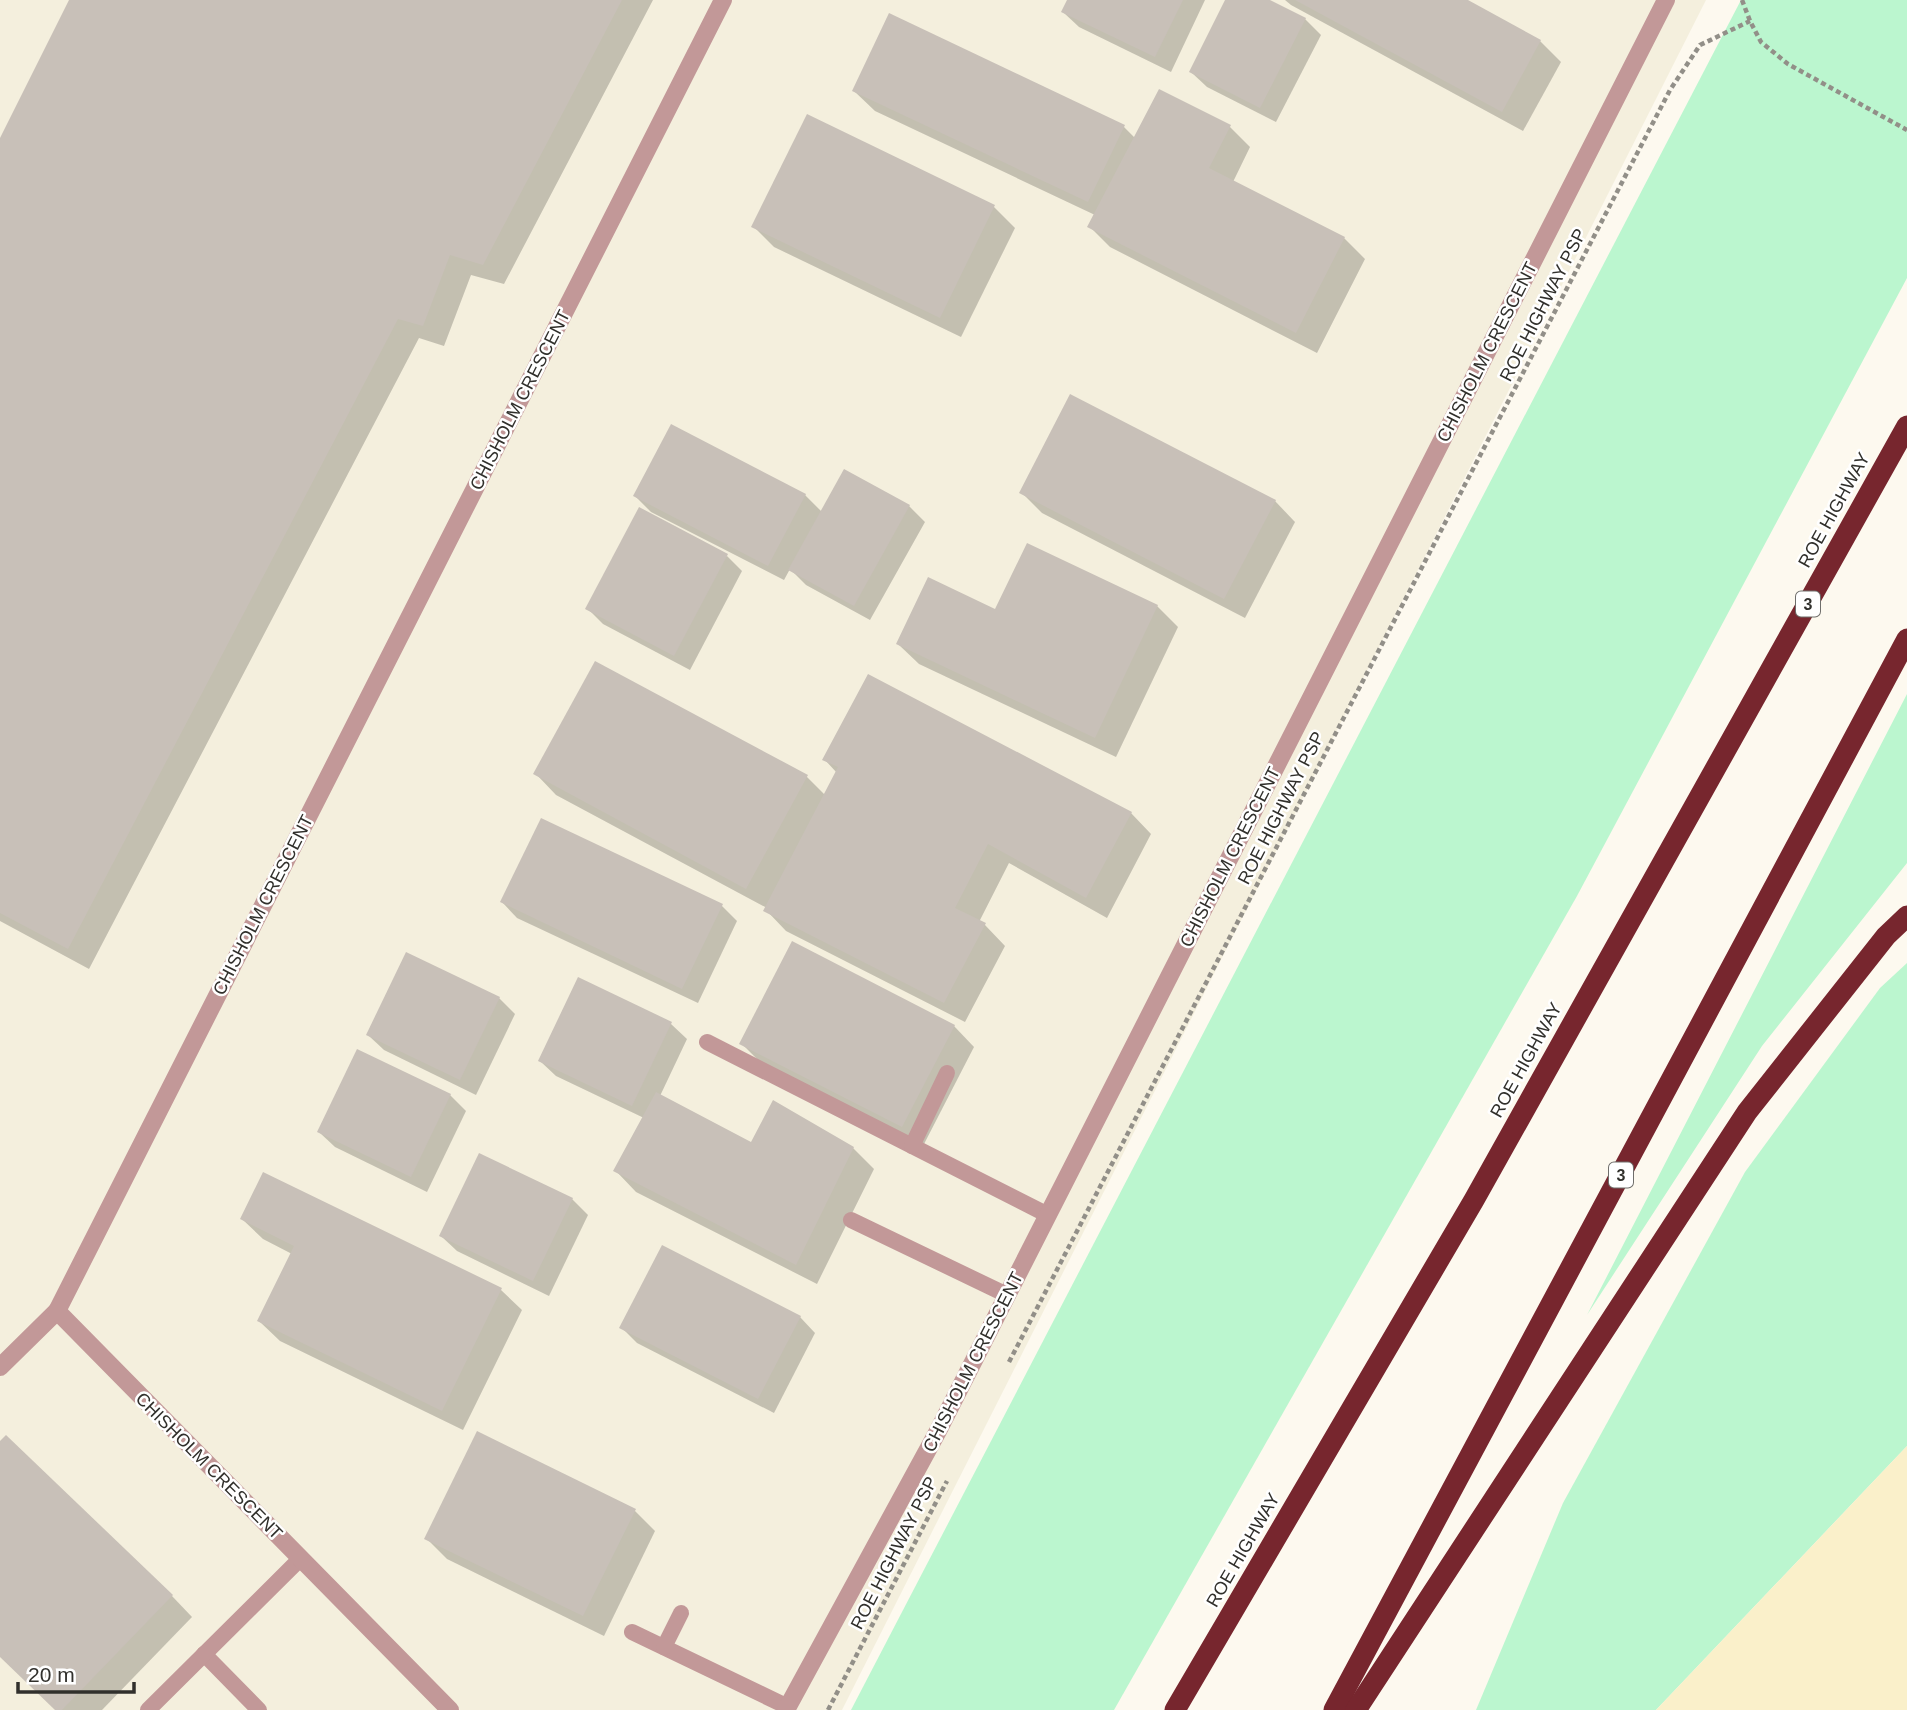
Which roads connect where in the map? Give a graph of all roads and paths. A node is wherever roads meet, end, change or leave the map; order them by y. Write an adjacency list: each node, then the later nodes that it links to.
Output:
1 (723, 0): 15 (street, CHISHOLM CRESCENT)
2 (1666, 0): 12 (street, CHISHOLM CRESCENT)
3 (1742, 0): 4 (path)
4 (1750, 20): 5 (path); 16 (path, ROE HIGHWAY PSP)
5 (1907, 130)
6 (1907, 426): 29 (highway, ROE HIGHWAY / 3)
7 (1907, 639): 30 (highway, 3)
8 (1907, 916): 31 (highway)
9 (707, 1042): 11 (lane)
10 (947, 1073): 11 (lane)
11 (912, 1146): 12 (lane)
12 (1048, 1215): 14 (street, CHISHOLM CRESCENT)
13 (851, 1220): 14 (lane)
14 (1007, 1295): 24 (street, CHISHOLM CRESCENT)
15 (57, 1311): 17 (street); 19 (street, CHISHOLM CRESCENT)
16 (1008, 1364)
17 (0, 1367)
18 (950, 1475): 28 (path, ROE HIGHWAY PSP)
19 (300, 1559): 23 (lane); 27 (street, CHISHOLM CRESCENT)
20 (681, 1613): 22 (lane)
21 (632, 1632): 22 (lane)
22 (664, 1647): 24 (lane)
23 (204, 1654): 25 (lane); 26 (lane)
24 (787, 1708)
25 (148, 1710)
26 (259, 1710)
27 (450, 1710)
28 (828, 1710)
29 (1175, 1710)
30 (1334, 1710)
31 (1356, 1710)

